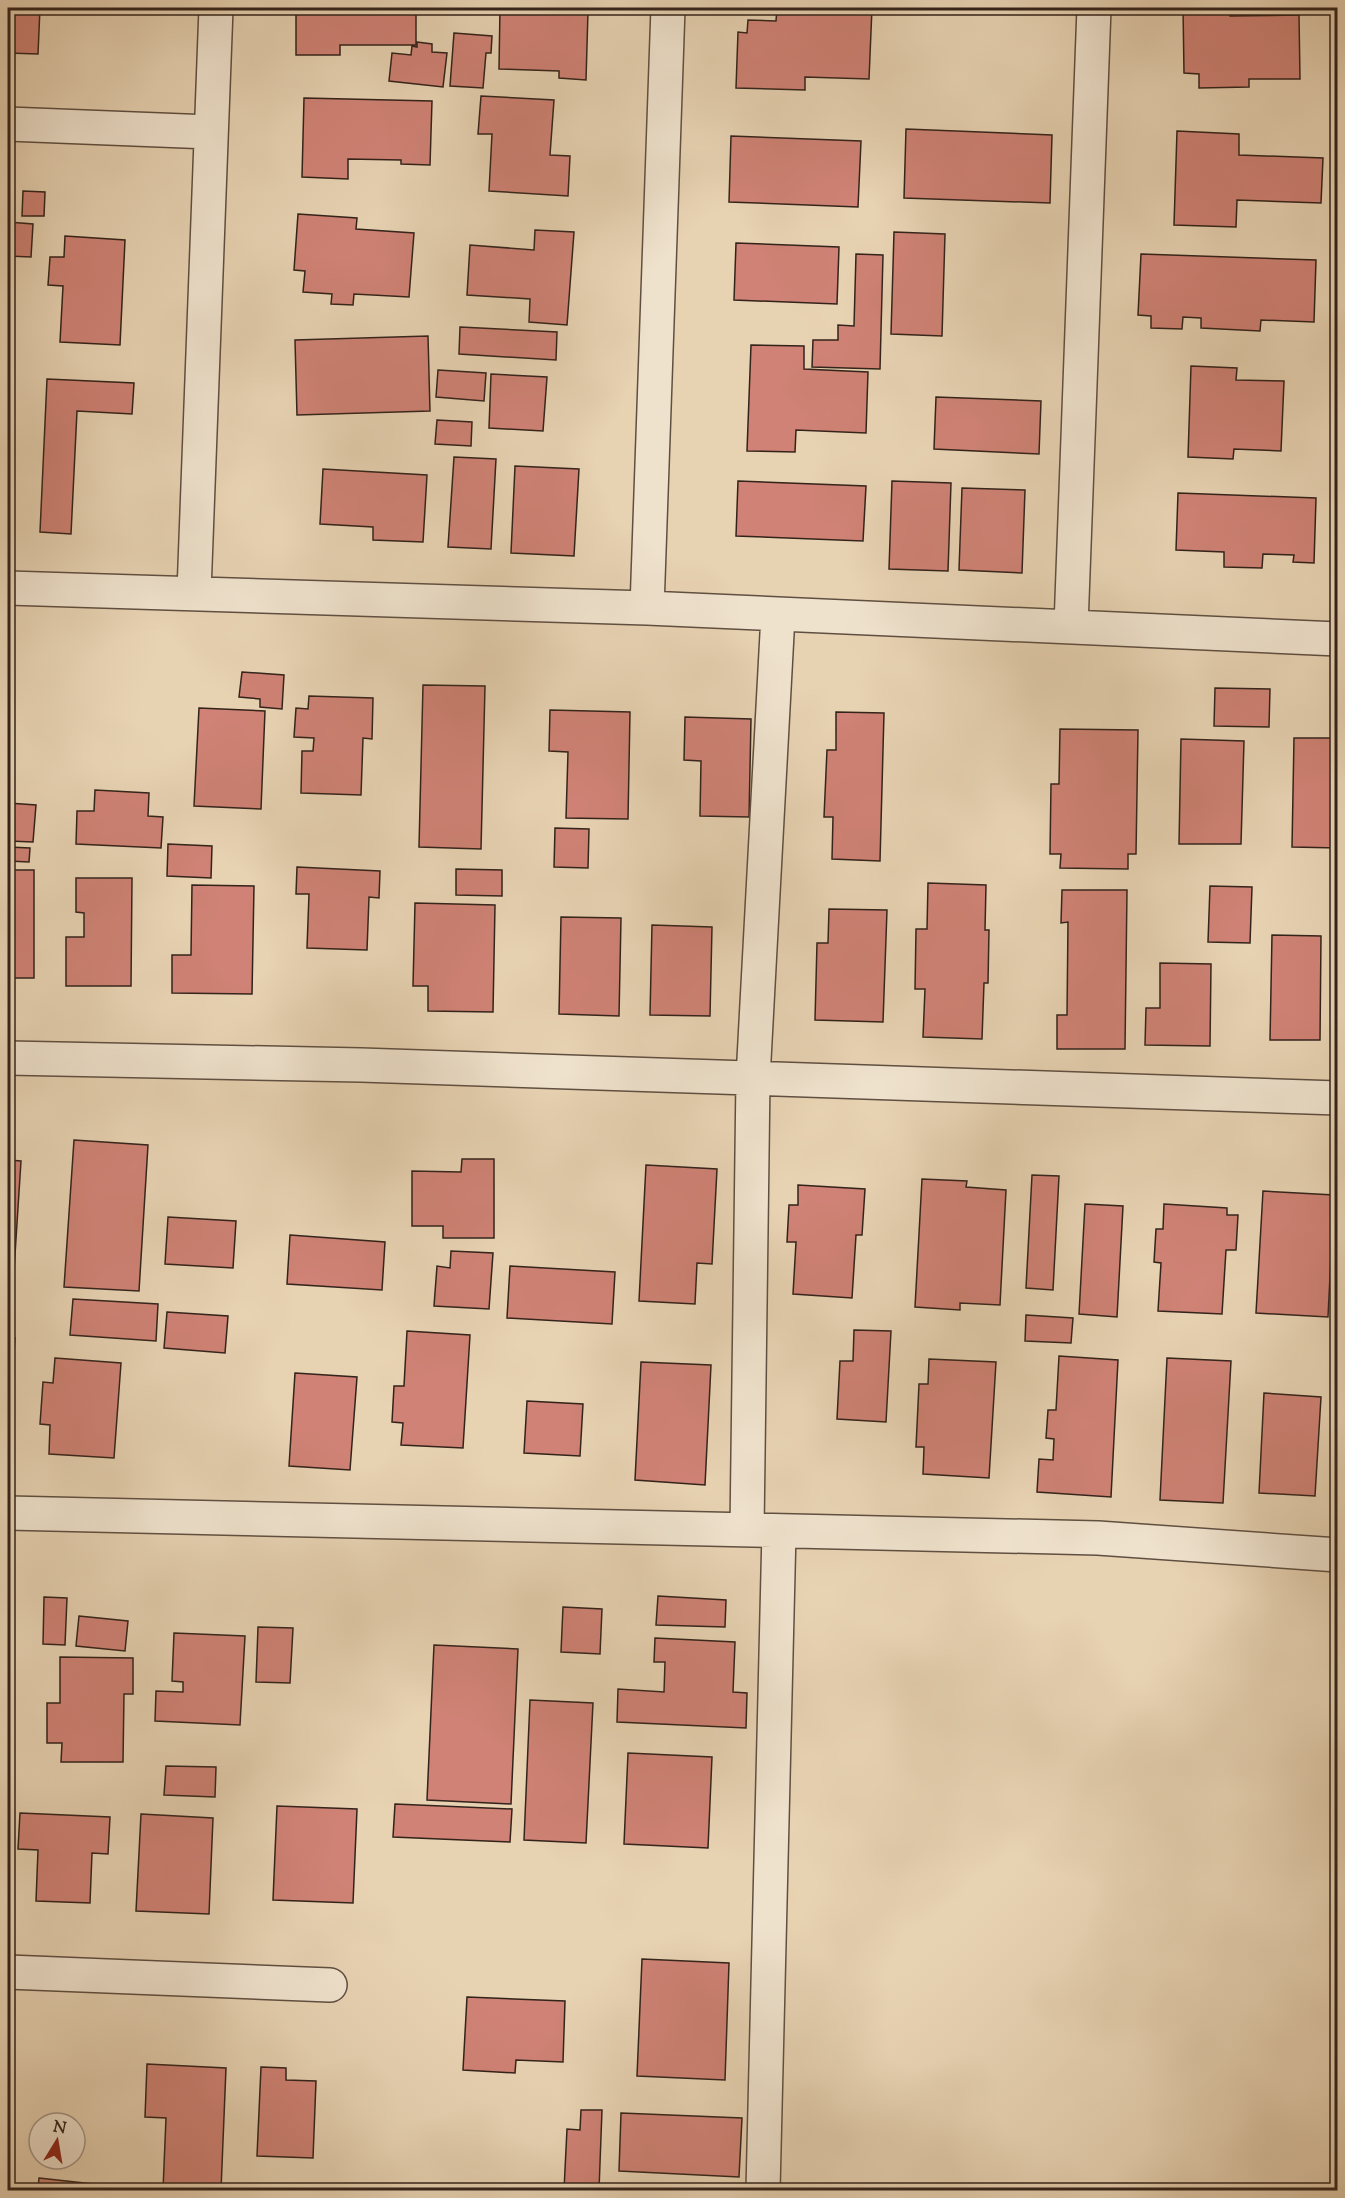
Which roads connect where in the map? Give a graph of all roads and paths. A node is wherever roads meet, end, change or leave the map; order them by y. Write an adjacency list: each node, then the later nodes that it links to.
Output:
1 (216, 8): 5 (street)
2 (668, 8): 8 (street)
3 (1094, 8): 10 (street)
4 (8, 124): 5 (street)
5 (210, 132): 7 (street)
6 (8, 588): 7 (street)
7 (194, 592): 8 (street)
8 (647, 608): 9 (street)
9 (778, 615): 10 (street); 13 (street)
10 (1071, 626): 11 (street)
11 (1338, 639)
12 (8, 1058): 13 (street)
13 (753, 1078): 14 (street); 16 (street)
14 (1338, 1098)
15 (8, 1513): 16 (street)
16 (747, 1530): 17 (street)
17 (779, 1531): 18 (street); 21 (street)
18 (1338, 1555)
19 (8, 1972): 20 (street)
20 (330, 1985)
21 (763, 2190)

